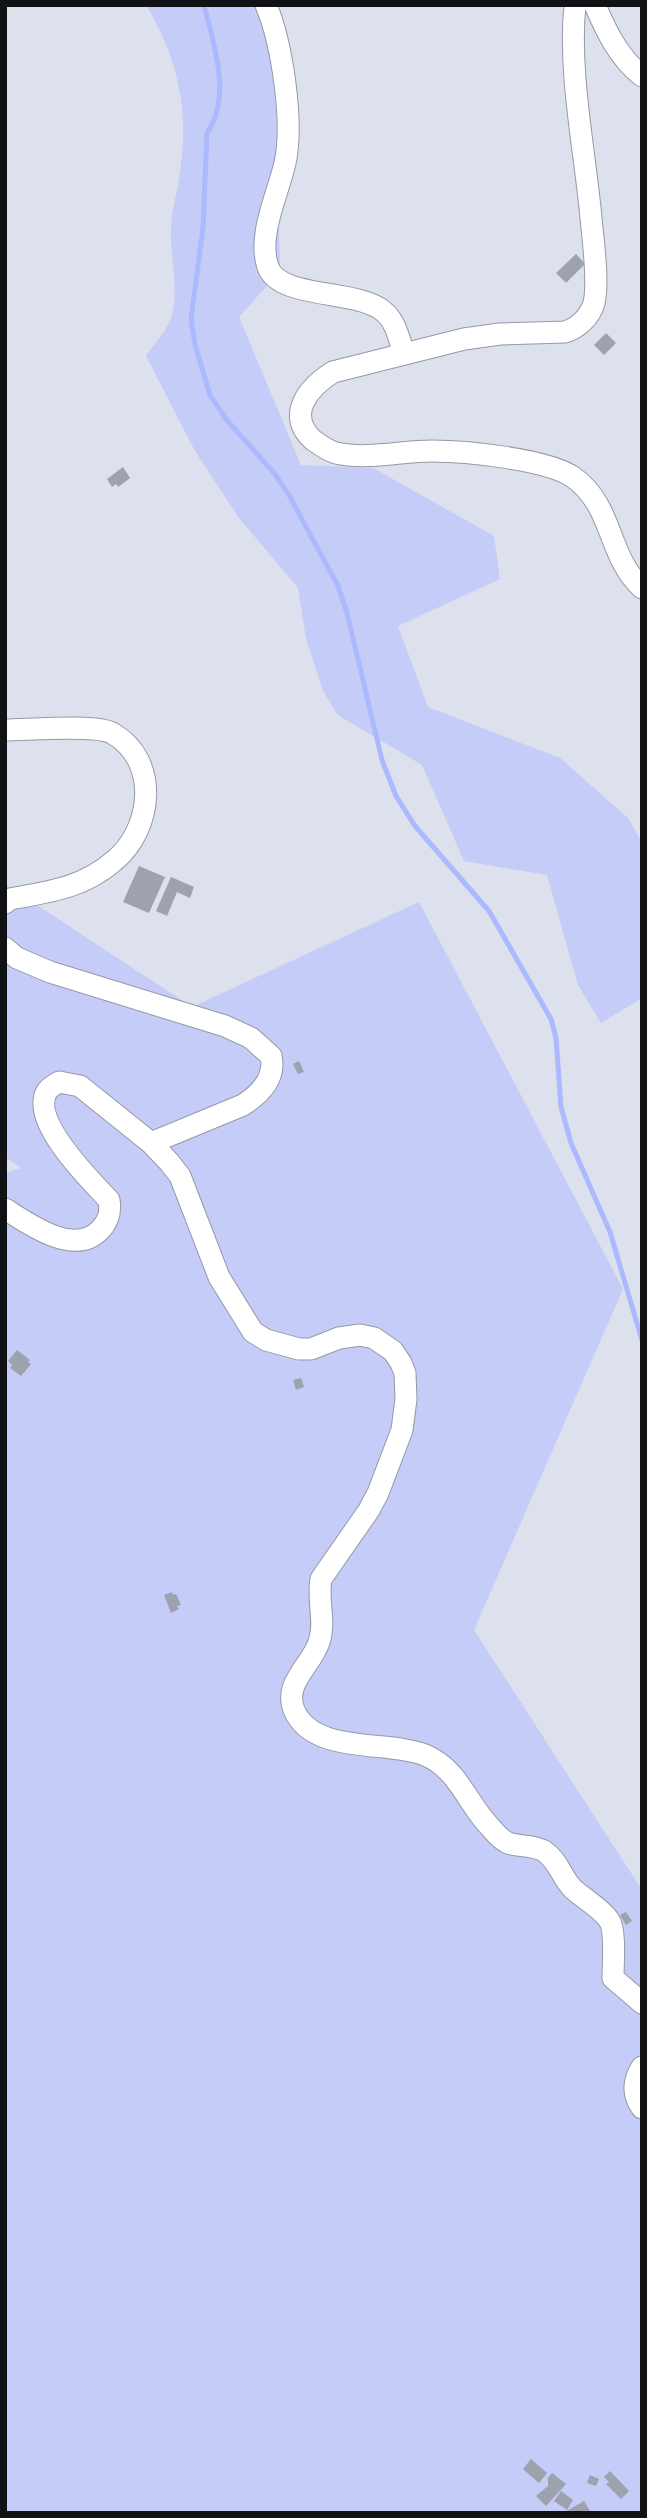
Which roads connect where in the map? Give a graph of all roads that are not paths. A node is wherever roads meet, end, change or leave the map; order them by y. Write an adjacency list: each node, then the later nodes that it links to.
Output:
1 (265, 5): 5 (lane)
2 (575, 5): 5 (lane)
3 (595, 5): 4 (lane)
4 (642, 76)
5 (404, 354): 6 (lane)
6 (642, 588)
7 (5, 730): 8 (lane)
8 (5, 903)
9 (5, 948): 10 (lane)
10 (151, 1143): 11 (lane); 12 (lane)
11 (5, 1209)
12 (642, 2003)
13 (642, 2067): 14 (lane)
14 (642, 2108)

